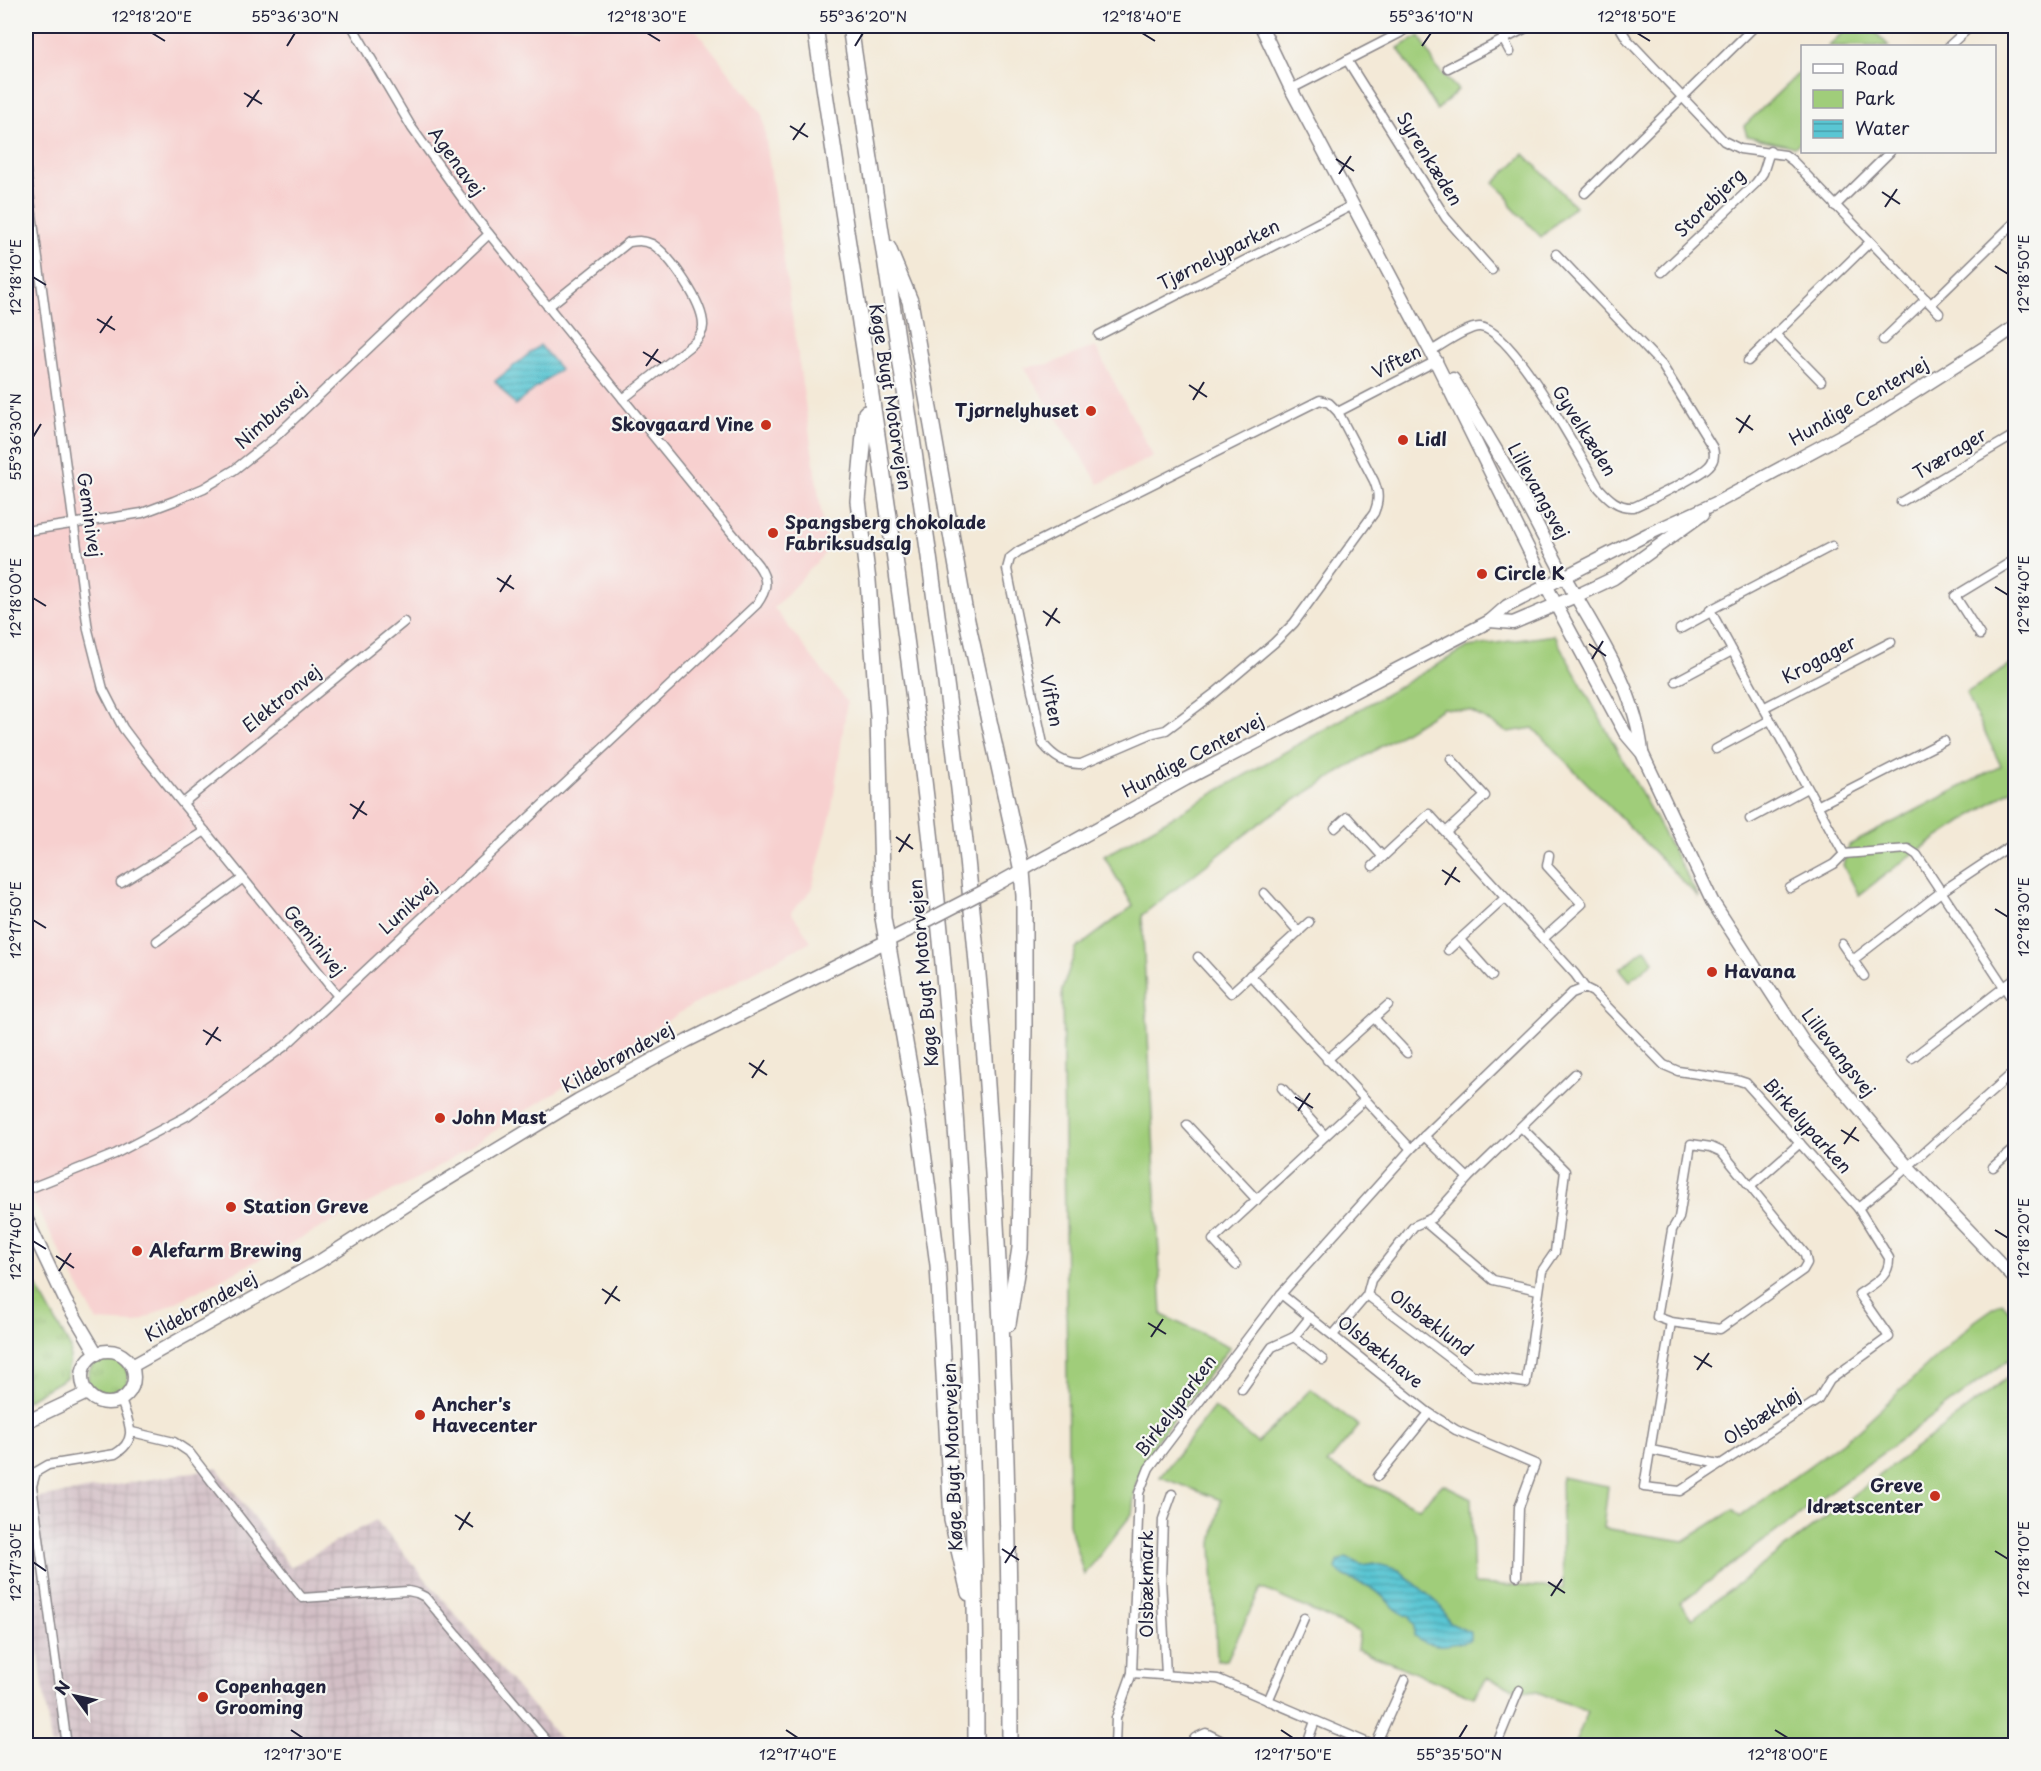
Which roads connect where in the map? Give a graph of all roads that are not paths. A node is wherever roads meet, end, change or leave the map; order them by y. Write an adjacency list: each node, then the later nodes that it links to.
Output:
1 (352, 26): 25 (street, Agenavej)
2 (815, 26): 40 (highway, Køge Bugt Motorvejen)
3 (850, 26): 24 (highway, Køge Bugt Motorvejen)
4 (1261, 26): 15 (street, Lillevangsvej)
5 (1410, 26): 13 (street)
6 (1530, 26): 10 (street)
7 (1619, 26): 16 (street, Storebjerg)
8 (1755, 26): 16 (street)
9 (1971, 26): 11 (street)
10 (1503, 39): 12 (street); 14 (street)
11 (1951, 45)
12 (1510, 52)
13 (1347, 60): 15 (street); 28 (street, Syrenkæden)
14 (1448, 68)
15 (1291, 89): 21 (street, Lillevangsvej)
16 (1682, 97): 17 (street, Storebjerg); 20 (street)
17 (1770, 151): 22 (street, Storebjerg); 29 (street, Storebjerg)
18 (1889, 153): 22 (street)
19 (26, 170): 46 (street, Geminivej)
20 (1584, 193)
21 (1353, 205): 35 (street, Tjørnelyparken); 37 (street, Lillevangsvej)
22 (1835, 206): 26 (street, Storebjerg)
23 (2016, 221): 30 (street)
24 (879, 227): 81 (highway); 141 (highway, Køge Bugt Motorvejen)
25 (489, 234): 31 (street, Agenavej); 46 (street, Nimbusvej)
26 (1870, 242): 30 (street, Storebjerg); 34 (street)
27 (1556, 254): 37 (street, Gyvelkæden)
28 (1492, 270)
29 (1662, 272)
30 (1928, 302): 32 (street, Storebjerg); 36 (street)
31 (548, 306): 41 (street, Agenavej); 41 (street)
32 (1939, 313)
33 (2016, 326): 45 (street, Hundige Centervej)
34 (1775, 334): 38 (street); 39 (street)
35 (1099, 335)
36 (1883, 340)
37 (1436, 357): 42 (street, Viften); 50 (street, Lillevangsvej); 52 (street, Lillevangsvej)
38 (1748, 361)
39 (1821, 381)
40 (868, 389): 94 (highway); 157 (highway, Køge Bugt Motorvejen)
41 (623, 399): 51 (street, Agenavej)
42 (1338, 412): 42 (street, Viften)
43 (2016, 434): 44 (street, Tværager)
44 (1901, 502)
45 (1716, 503): 50 (street, Hundige Centervej); 53 (street, Hundige Centervej)
46 (74, 524): 47 (street, Nimbusvej); 70 (street, Geminivej)
47 (26, 531)
48 (1832, 546): 55 (street)
49 (2016, 559): 59 (street)
50 (1565, 577): 52 (street, Hundige Centervej); 53 (street, Lillevangsvej)
51 (767, 585): 105 (street, Lunikvej)
52 (1546, 586): 54 (street, Lillevangsvej); 56 (street, Hundige Centervej)
53 (1576, 596): 54 (street, Hundige Centervej); 67 (street, Lillevangsvej)
54 (1556, 605): 56 (street, Hundige Centervej); 67 (street, Lillevangsvej)
55 (1712, 612): 58 (street); 61 (street)
56 (1490, 621): 81 (street, Hundige Centervej)
57 (404, 622): 70 (street, Elektronvej)
58 (1680, 629)
59 (1980, 635)
60 (1891, 642): 63 (street, Krogager)
61 (1732, 651): 62 (street); 63 (street)
62 (1676, 681)
63 (1763, 708): 64 (street)
64 (1770, 720): 66 (street); 69 (street)
65 (1944, 741): 71 (street)
66 (1716, 749)
67 (1642, 753): 123 (street, Lillevangsvej)
68 (1451, 759): 75 (street)
69 (1807, 788): 71 (street); 72 (street)
70 (183, 803): 74 (street, Geminivej)
71 (1817, 806): 77 (street)
72 (1750, 819)
73 (1335, 828): 79 (street)
74 (205, 831): 82 (street, Geminivej); 83 (street)
75 (1446, 832): 79 (street, Birkelyparken); 87 (street, Birkelyparken)
76 (2016, 842): 85 (street)
77 (1844, 854): 84 (street); 85 (street)
78 (1549, 855): 91 (street)
79 (1383, 857): 80 (street, Birkelyparken)
80 (1373, 866)
81 (1022, 871): 89 (street, Hundige Centervej, bridge); 141 (highway)
82 (243, 879): 93 (street); 105 (street, Geminivej)
83 (121, 883)
84 (1790, 888)
85 (1941, 892): 98 (street); 103 (street)
86 (1264, 893): 90 (street)
87 (1505, 898): 91 (street, Birkelyparken); 92 (street)
88 (1309, 922): 90 (street)
89 (915, 927): 94 (street, Kildebrøndevej)
90 (1299, 932): 99 (street)
91 (1543, 939): 104 (street, Birkelyparken)
92 (1460, 940): 96 (street); 100 (street)
93 (157, 941)
94 (886, 942): 144 (street, Kildebrøndevej); 157 (highway)
95 (1842, 944): 98 (street)
96 (1448, 950)
97 (1198, 957): 99 (street)
98 (1853, 960): 101 (street)
99 (1250, 975): 111 (street)
100 (1492, 976)
101 (1864, 976)
102 (2016, 978): 103 (street)
103 (2003, 986): 107 (street); 110 (street)
104 (1585, 988): 119 (street, Birkelyparken); 120 (street, Birkelyparken)
105 (338, 996): 127 (street, Lunikvej)
106 (1388, 1005): 108 (street)
107 (2016, 1005)
108 (1374, 1018): 109 (street); 111 (street)
109 (1407, 1053)
110 (1912, 1058)
111 (1327, 1060): 115 (street)
112 (2016, 1070): 123 (street)
113 (1575, 1074): 117 (street, Olsbæklund)
114 (1282, 1088): 118 (street)
115 (1364, 1100): 118 (street); 122 (street)
116 (1187, 1125): 128 (street)
117 (1521, 1127): 125 (street, Olsbæklund); 134 (street, Olsbæklund)
118 (1326, 1136): 128 (street)
119 (1424, 1136): 122 (street, Birkelyparken); 125 (street)
120 (1800, 1143): 126 (street); 129 (street, Birkelyparken)
121 (2016, 1147): 124 (street)
122 (1411, 1149): 135 (street, Birkelyparken)
123 (1907, 1166): 129 (street); 133 (street, Lillevangsvej)
124 (1993, 1167)
125 (1468, 1178): 131 (street, Olsbæklund)
126 (1751, 1186): 138 (street); 138 (street)
127 (26, 1190)
128 (1257, 1200): 132 (street)
129 (1858, 1208): 152 (street, Olsbækhøj)
130 (26, 1218): 142 (street)
131 (1425, 1222): 134 (street); 136 (street, Olsbæklund)
132 (1236, 1265)
133 (2016, 1280)
134 (1538, 1290): 136 (street, Olsbæklund)
135 (1281, 1294): 137 (street, Olsbækhave); 158 (street, Birkelyparken)
136 (1366, 1295): 139 (street, Olsbæklund)
137 (1310, 1317): 139 (street, Olsbækhave); 140 (street, Olsbækhave)
138 (1671, 1322): 151 (street, Olsbækhøj)
139 (1333, 1335): 148 (street, Olsbækhave)
140 (1294, 1337): 143 (street); 145 (street, Olsbækhave)
141 (1004, 1353): 167 (highway, Køge Bugt Motorvejen)
142 (97, 1354): 144 (street); 146 (street)
143 (1323, 1359)
144 (132, 1366): 147 (street)
145 (1242, 1389)
146 (87, 1393): 147 (street); 149 (street)
147 (121, 1400): 150 (street)
148 (1429, 1413): 153 (street, Olsbækhave); 155 (street, Olsbækhave)
149 (26, 1422)
150 (132, 1432): 164 (street); 165 (street)
151 (1651, 1450): 152 (street, Olsbækhøj); 152 (street, Olsbækhøj)
152 (1719, 1464)
153 (1378, 1476)
154 (1172, 1494): 159 (street, Olsbækmark)
155 (1517, 1576)
156 (1304, 1618): 162 (street)
157 (976, 1622): 166 (highway, Køge Bugt Motorvejen)
158 (1132, 1673): 159 (street); 168 (street, Birkelyparken)
159 (1166, 1675): 162 (street)
160 (1404, 1680): 163 (street)
161 (1519, 1690): 172 (street)
162 (1268, 1701): 163 (street)
163 (1315, 1720): 171 (street)
164 (67, 1746)
165 (551, 1746)
166 (976, 1746)
167 (1010, 1746)
168 (1115, 1746)
169 (1189, 1746): 170 (street)
170 (1232, 1746)
171 (1306, 1746)
172 (1496, 1746)

